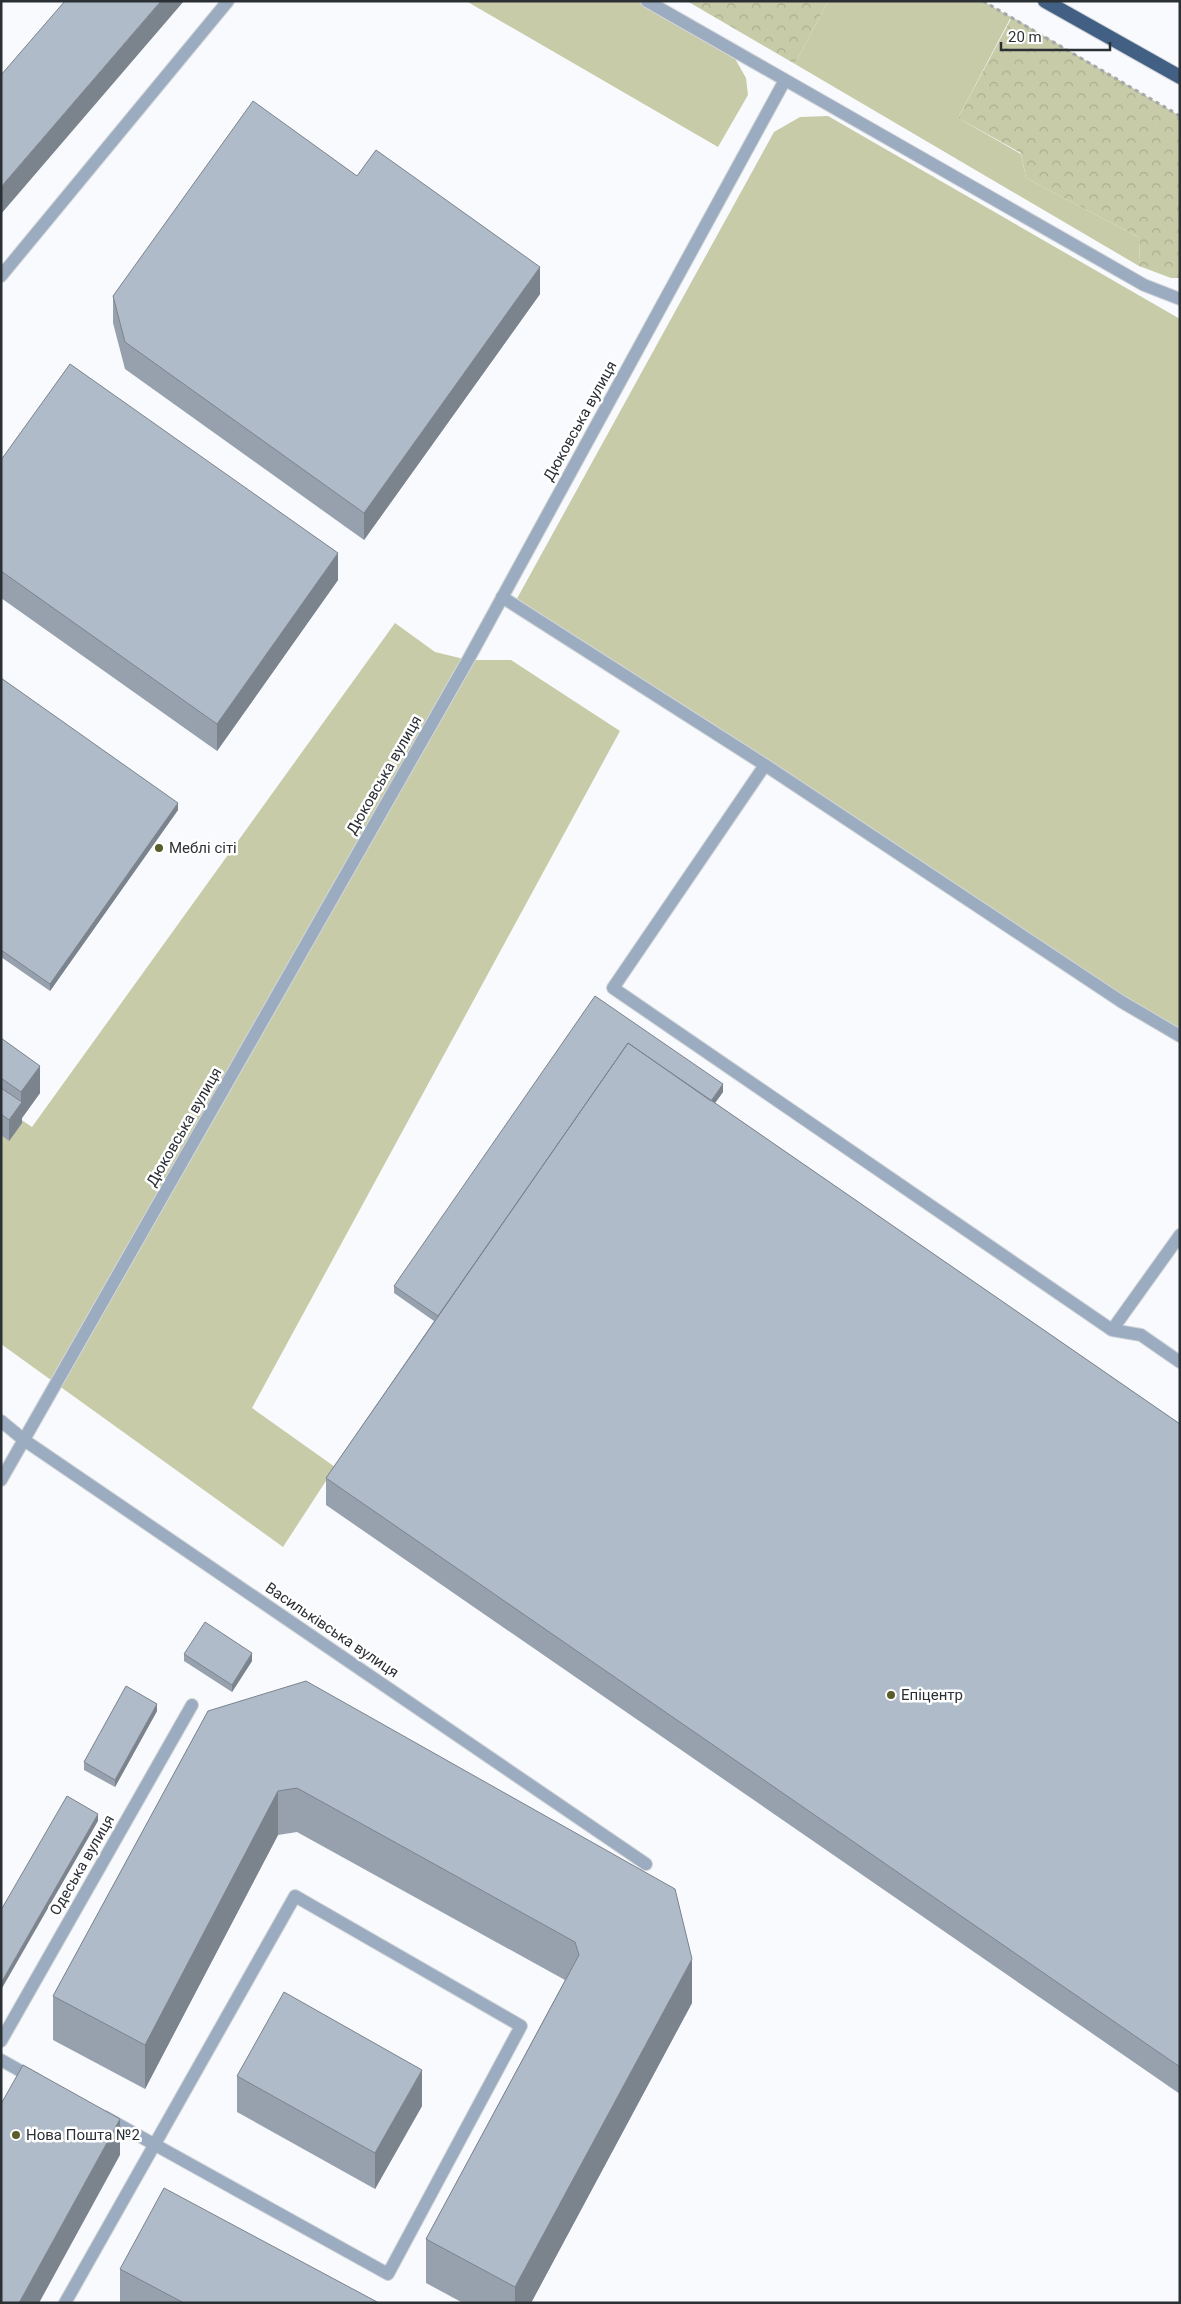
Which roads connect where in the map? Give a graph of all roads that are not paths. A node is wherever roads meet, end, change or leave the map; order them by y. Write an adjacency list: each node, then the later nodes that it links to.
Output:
1 (228, 1): 6 (street)
2 (647, 1): 5 (street)
3 (1045, 1): 4 (highway)
4 (1180, 77)
5 (785, 80): 7 (street); 8 (street, Дюковська вулиця)
6 (1, 276)
7 (1180, 299)
8 (502, 597): 9 (street); 15 (street, Дюковська вулиця)
9 (765, 765): 10 (street); 12 (street)
10 (1180, 1036)
11 (1180, 1235): 12 (street)
12 (1112, 1330): 13 (street)
13 (1180, 1362)
14 (1, 1421): 15 (street, Васильківська вулиця)
15 (24, 1440): 16 (street, Дюковська вулиця); 18 (street, Васильківська вулиця)
16 (1, 1480)
17 (192, 1705): 19 (street, Одеська вулиця)
18 (646, 1864)
19 (1, 2041)
20 (1, 2060): 21 (street)
21 (44, 2083)
22 (95, 2111): 23 (street)
23 (154, 2144): 23 (street); 24 (street)
24 (64, 2303)

